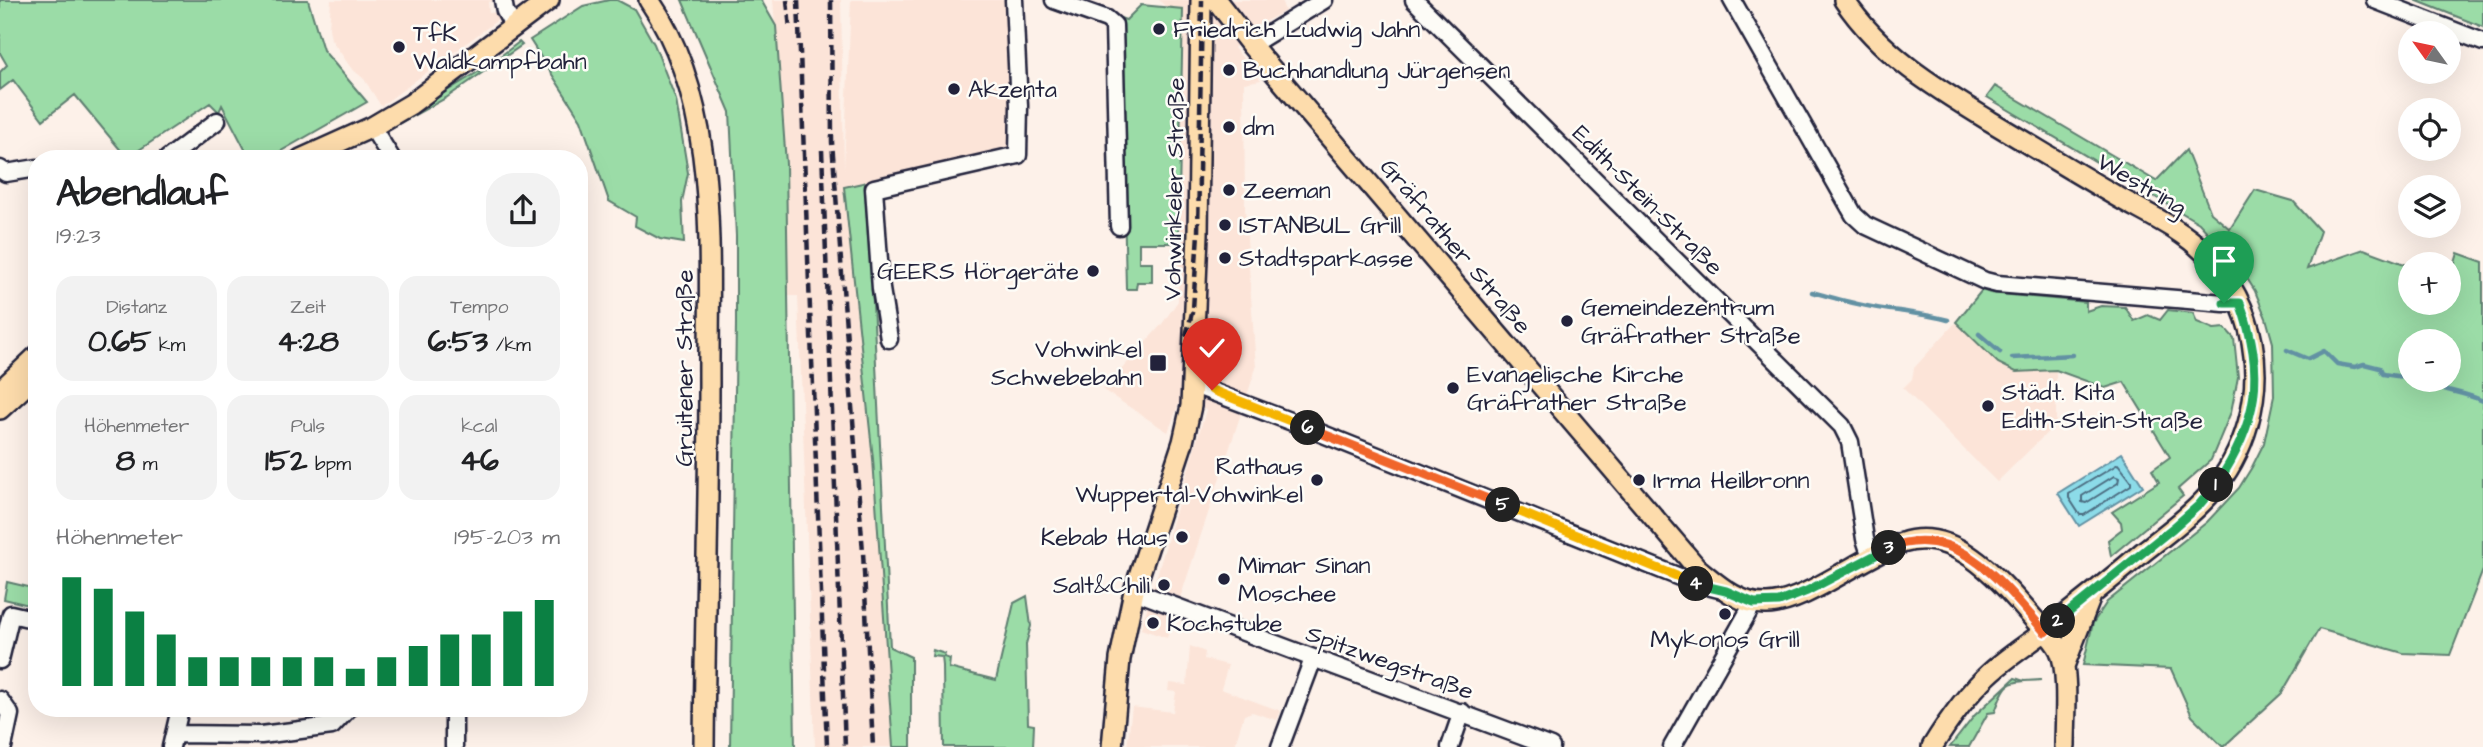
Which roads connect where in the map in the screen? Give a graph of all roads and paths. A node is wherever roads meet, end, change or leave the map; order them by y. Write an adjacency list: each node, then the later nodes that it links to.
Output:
1 (503, 0): 13 (street)
2 (549, 0): 13 (main road)
3 (1014, 0): 25 (street)
4 (1055, 0): 23 (street)
5 (1201, 0): 27 (main road, Vohwinkeler Straße)
6 (1216, 0): 15 (main road, Gräfrather Straße)
7 (1324, 0): 15 (street)
8 (1414, 0): 31 (street, Edith-Stein-Straße)
9 (1732, 0): 24 (street)
10 (1844, 0): 24 (main road, Westring)
11 (2375, 0): 14 (street)
12 (648, 1): 50 (main road, Gruitener Straße)
13 (514, 28): 17 (main road)
14 (2483, 42)
15 (1251, 45): 33 (main road, Gräfrather Straße)
16 (217, 121): 18 (street)
17 (372, 127): 19 (main road); 20 (street)
18 (179, 150)
19 (321, 150)
20 (386, 150)
21 (28, 170): 22 (street)
22 (2, 175)
23 (1119, 226)
24 (2240, 303): 34 (main road, Westring)
25 (889, 339)
26 (28, 365): 29 (main road)
27 (1194, 385): 32 (main road, Vohwinkeler Straße); 33 (street)
28 (28, 389): 30 (main road)
29 (0, 391)
30 (0, 409)
31 (1871, 557): 35 (main road); 38 (main road)
32 (1134, 591): 39 (street, Spitzwegstraße); 51 (main road, Vohwinkeler Straße)
33 (1726, 591): 35 (main road, Gräfrather Straße)
34 (2092, 594): 38 (main road, Westring); 41 (main road)
35 (1754, 603): 55 (street)
36 (5, 611): 37 (street); 40 (street)
37 (28, 617)
38 (2045, 632): 41 (main road); 56 (main road, Westring)
39 (1313, 659): 43 (street, Spitzwegstraße); 52 (street)
40 (0, 660)
41 (2064, 666): 57 (main road)
42 (0, 700): 48 (street)
43 (1462, 712): 53 (street); 54 (street, Spitzwegstraße)
44 (178, 717): 47 (street)
45 (340, 717): 47 (street)
46 (454, 717): 49 (street)
47 (174, 740)
48 (3, 747)
49 (454, 747)
50 (704, 747)
51 (1112, 747)
52 (1280, 747)
53 (1450, 747)
54 (1551, 747)
55 (1672, 747)
56 (1932, 747)
57 (2065, 747)

